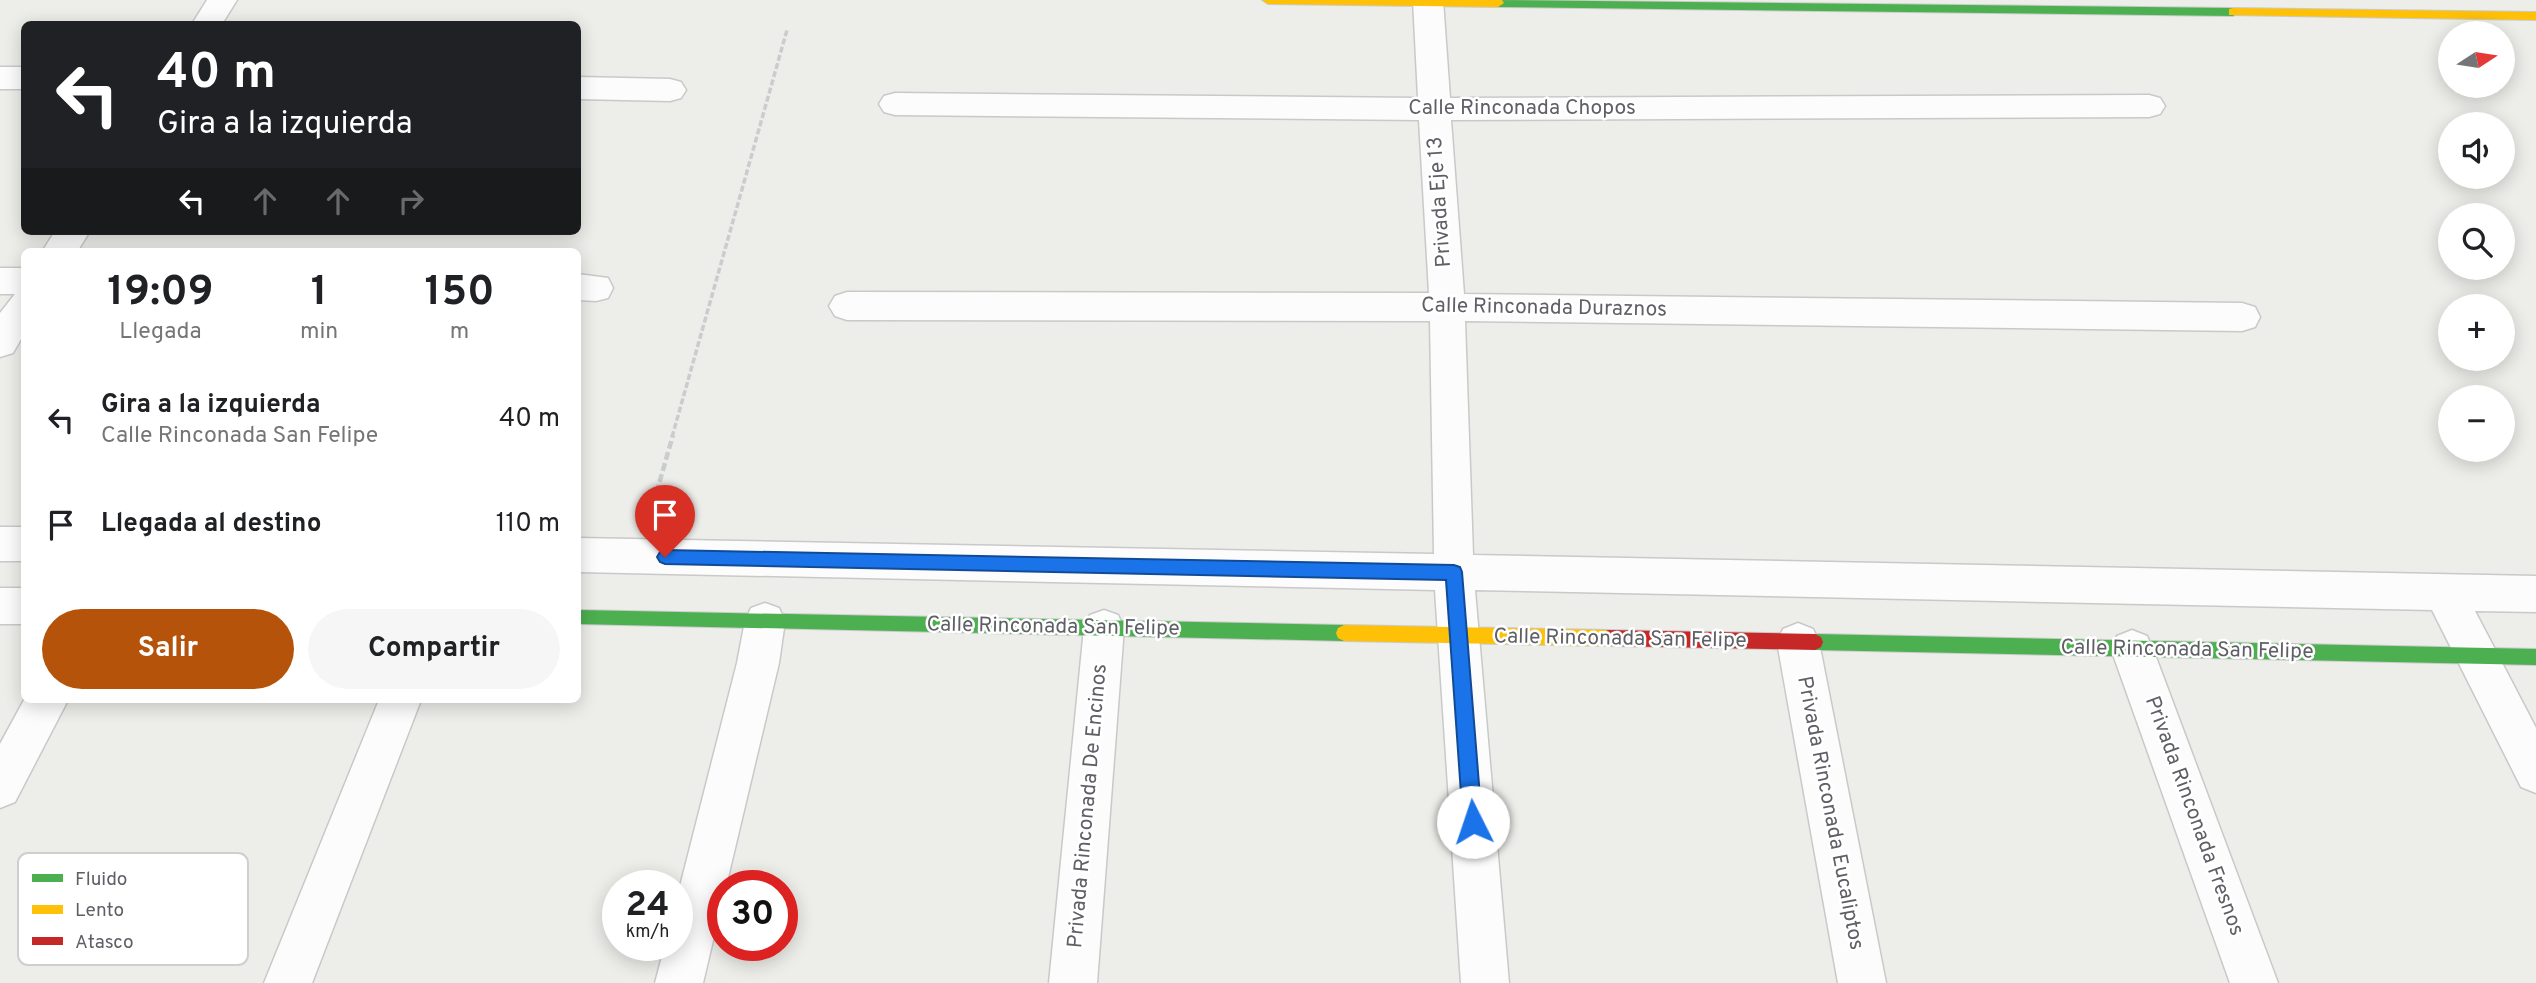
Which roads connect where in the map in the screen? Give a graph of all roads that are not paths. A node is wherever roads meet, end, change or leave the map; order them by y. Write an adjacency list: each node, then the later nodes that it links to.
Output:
1 (222, 0): 7 (street)
2 (1268, 0): 3 (street)
3 (1428, 0): 4 (street); 14 (street, Privada Eje 13)
4 (1624, 1): 5 (street)
5 (1683, 2): 6 (street)
6 (2536, 16)
7 (209, 21)
8 (0, 78): 9 (street)
9 (21, 78)
10 (581, 88): 11 (street)
11 (670, 90)
12 (895, 104): 14 (street, Calle Rinconada Chopos)
13 (2149, 106): 14 (street, Calle Rinconada Chopos)
14 (1434, 108): 18 (street, Privada Eje 13)
15 (0, 281): 16 (street)
16 (21, 281)
17 (847, 306): 18 (street, Calle Rinconada Duraznos)
18 (1447, 307): 20 (street, Calle Rinconada Duraznos); 25 (street, Privada Eje 13)
19 (21, 310): 21 (street)
20 (2242, 317)
21 (0, 343)
22 (0, 544): 23 (street)
23 (21, 544)
24 (581, 555): 25 (street)
25 (1454, 572): 26 (street); 33 (street, Privada Eje 13)
26 (2444, 592): 27 (street); 36 (street)
27 (2536, 594)
28 (0, 606): 29 (street)
29 (21, 606)
30 (581, 617): 31 (street, Calle Rinconada San Felipe)
31 (765, 621): 32 (street, Calle Rinconada San Felipe); 43 (street)
32 (1104, 628): 33 (street, Calle Rinconada San Felipe); 44 (street, Privada Rinconada De Encinos)
33 (1458, 635): 34 (street, Calle Rinconada San Felipe); 45 (street, Privada Eje 13)
34 (1798, 642): 35 (street, Calle Rinconada San Felipe); 46 (street, Privada Rinconada Eucaliptos)
35 (2132, 649): 36 (street, Calle Rinconada San Felipe); 47 (street, Privada Rinconada Fresnos)
36 (2475, 656): 37 (street, Calle Rinconada San Felipe); 40 (street)
37 (2536, 657)
38 (45, 703): 41 (street)
39 (399, 703): 42 (street)
40 (2536, 772)
41 (0, 787)
42 (288, 983)
43 (679, 983)
44 (1073, 983)
45 (1485, 983)
46 (1862, 983)
47 (2254, 983)

